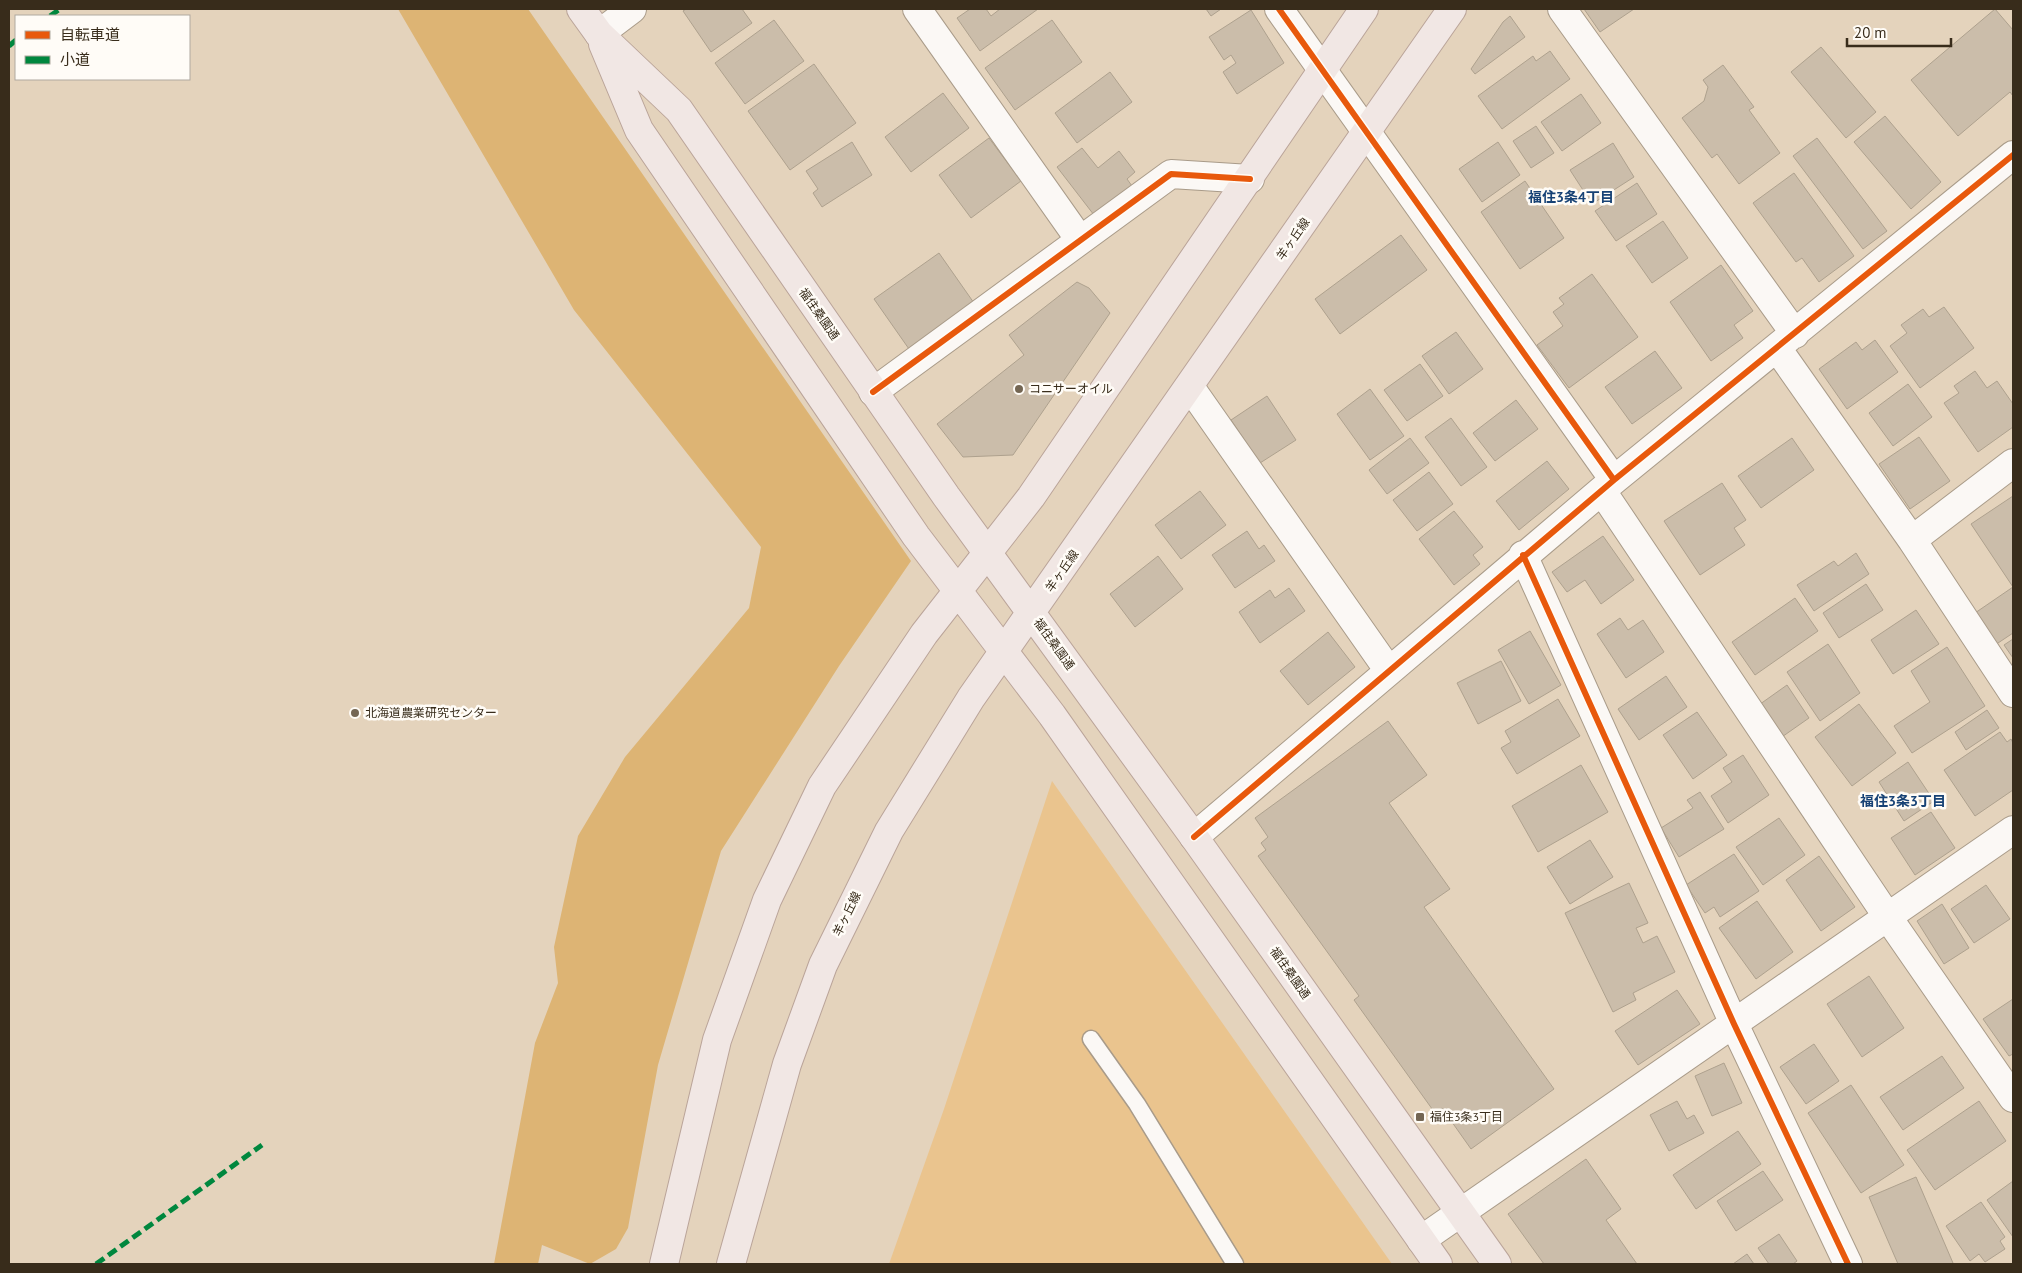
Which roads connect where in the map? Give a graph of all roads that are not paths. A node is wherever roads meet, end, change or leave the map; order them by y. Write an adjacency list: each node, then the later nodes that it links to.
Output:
1 (581, 9): 8 (main road, 福住桑園通)
2 (632, 9): 8 (street)
3 (917, 9): 13 (street)
4 (1279, 9): 9 (street)
5 (1364, 9): 9 (main road)
6 (1452, 9): 10 (main road, 羊ヶ丘線)
7 (1562, 9): 14 (street)
8 (599, 34): 16 (main road, 福住桑園通); 22 (main road, 福住桑園通)
9 (1322, 69): 10 (street); 12 (main road)
10 (1367, 131): 15 (main road, 羊ヶ丘線); 18 (street)
11 (2013, 155): 14 (street)
12 (1250, 179): 13 (street); 20 (main road)
13 (1080, 240): 16 (street)
14 (1786, 341): 18 (street); 19 (street)
15 (1190, 387): 23 (main road, 羊ヶ丘線); 25 (street)
16 (873, 392): 20 (main road, 福住桑園通)
17 (2013, 464): 19 (street)
18 (1608, 485): 21 (street); 29 (street)
19 (1912, 540): 26 (street)
20 (988, 553): 22 (main road); 23 (main road, 福住桑園通)
21 (1523, 555): 25 (street); 30 (street)
22 (958, 591): 24 (main road, 福住桑園通); 35 (main road)
23 (1032, 613): 24 (main road, 羊ヶ丘線); 28 (main road, 福住桑園通)
24 (1004, 653): 34 (main road, 福住桑園通); 36 (main road, 羊ヶ丘線)
25 (1389, 671): 28 (street)
26 (2013, 693)
27 (2013, 830): 29 (street)
28 (1194, 837): 33 (main road, 福住桑園通)
29 (1887, 916): 30 (street); 32 (street)
30 (1734, 1024): 33 (street); 40 (street)
31 (1091, 1040): 37 (lane)
32 (2013, 1098)
33 (1460, 1212): 34 (street); 39 (main road, 福住桑園通)
34 (1421, 1240): 38 (main road, 福住桑園通)
35 (664, 1264)
36 (731, 1264)
37 (1235, 1264)
38 (1438, 1264)
39 (1497, 1264)
40 (1848, 1264)

